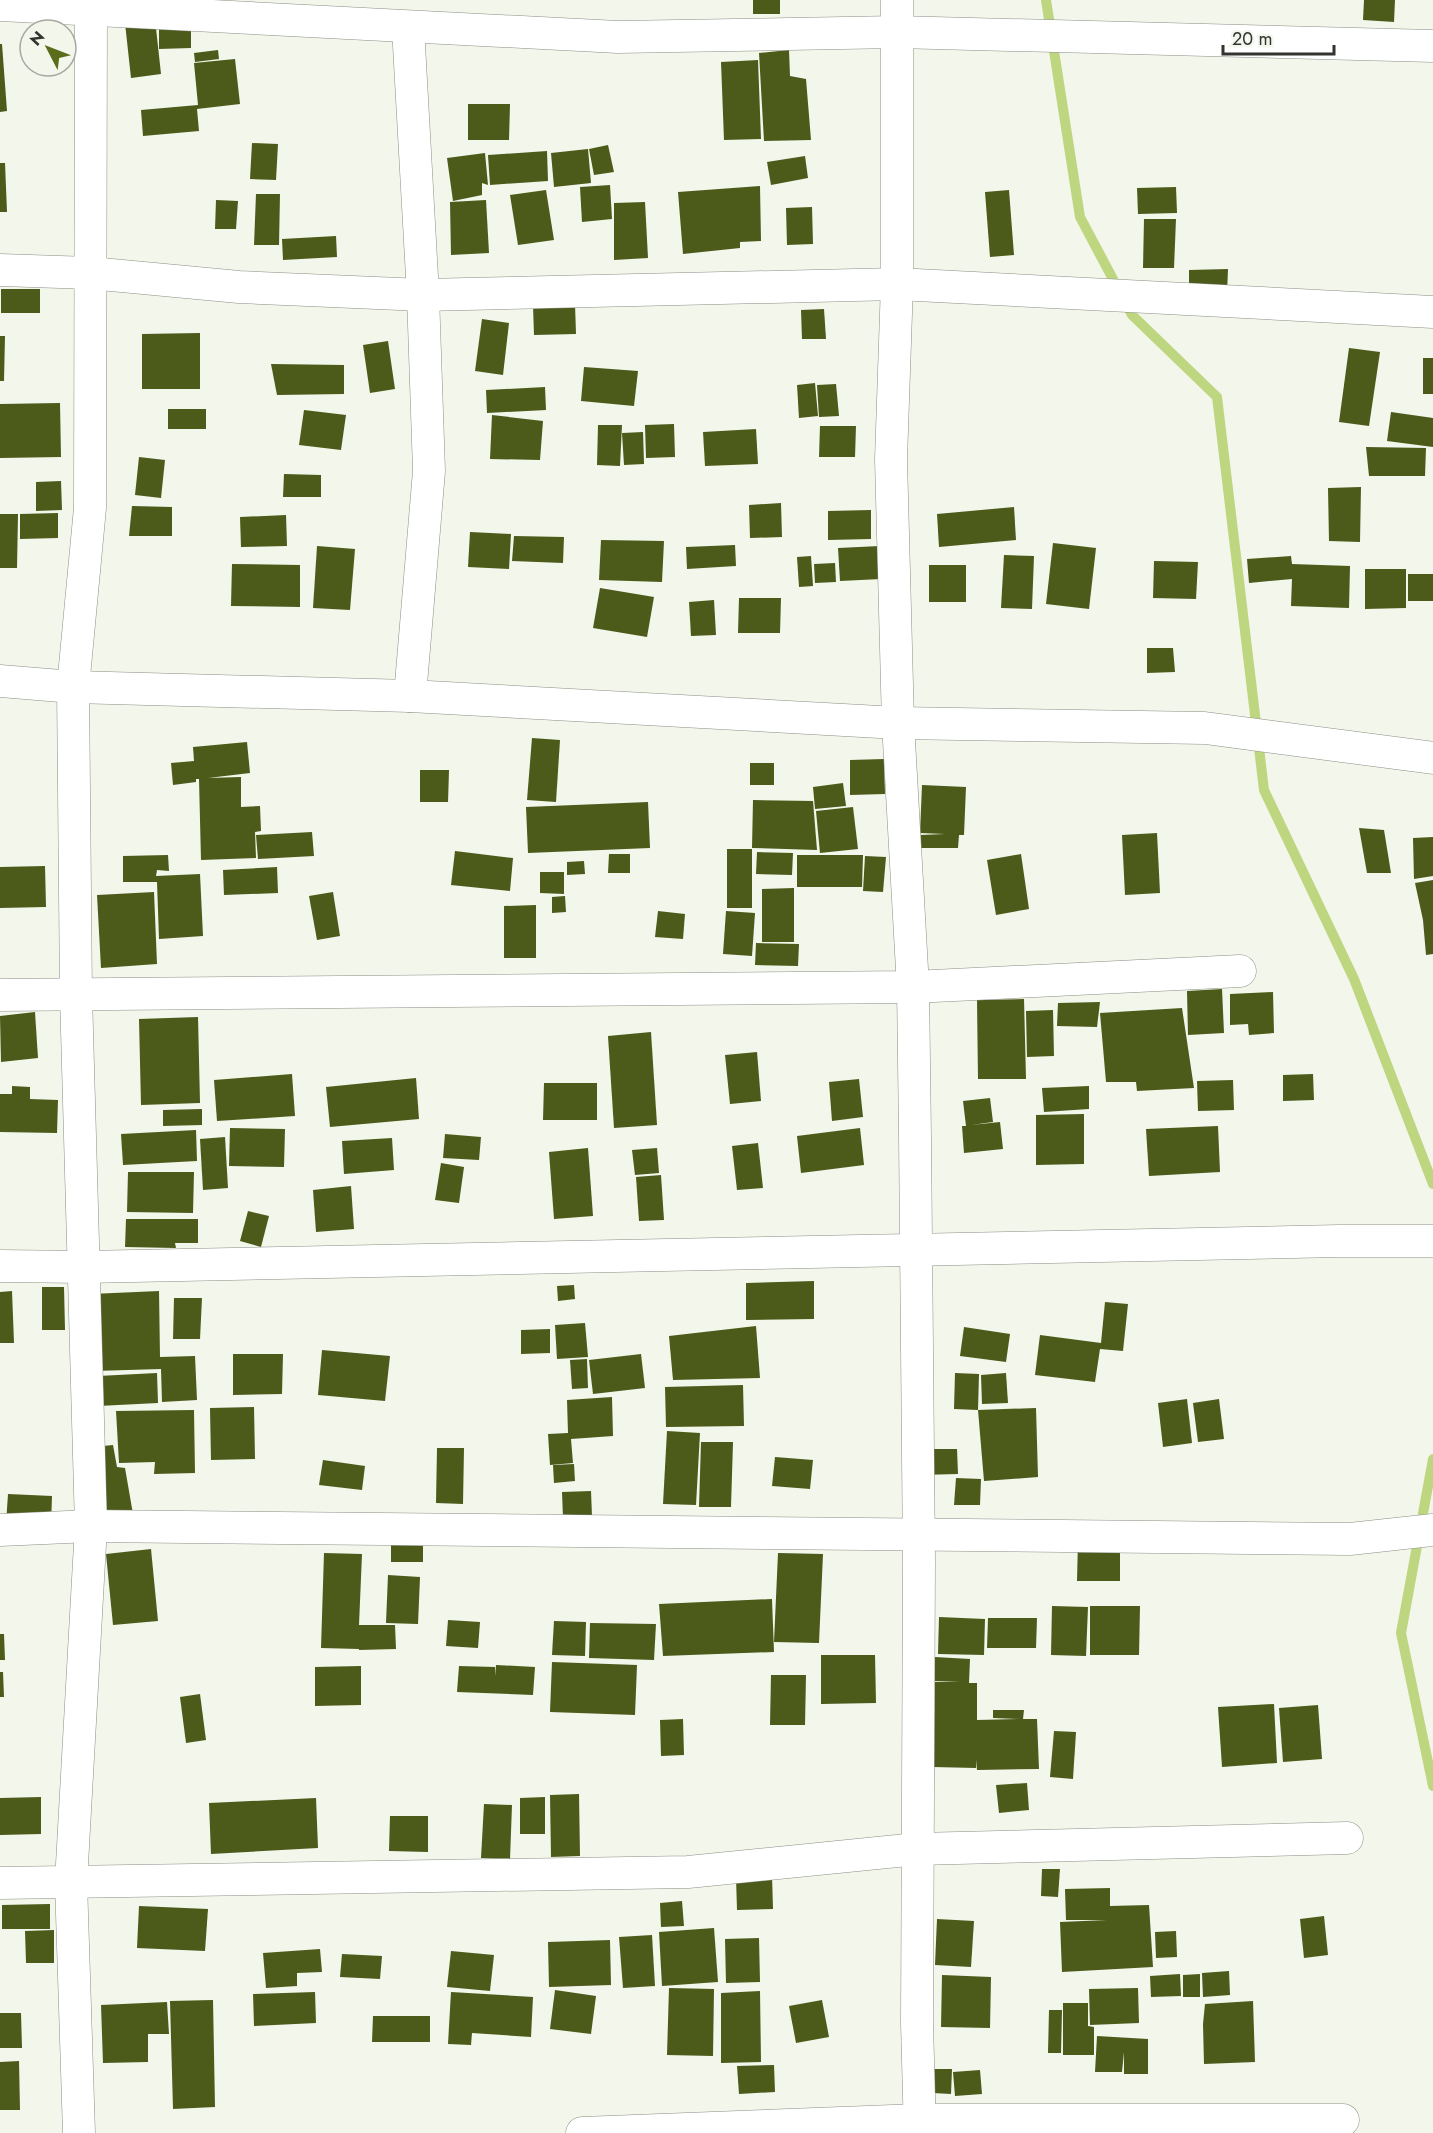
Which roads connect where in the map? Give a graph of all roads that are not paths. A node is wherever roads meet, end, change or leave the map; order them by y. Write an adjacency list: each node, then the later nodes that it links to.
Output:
1 (897, 0): 5 (street)
2 (0, 5): 3 (street)
3 (91, 5): 4 (street); 8 (street)
4 (408, 27): 5 (street); 10 (street)
5 (897, 32): 6 (street); 9 (street)
6 (1433, 46)
7 (0, 270): 8 (street)
8 (90, 273): 10 (street); 13 (street)
9 (897, 284): 10 (street); 11 (street); 15 (street)
10 (423, 295): 14 (street)
11 (1433, 312)
12 (0, 681): 13 (street)
13 (73, 687): 14 (street); 20 (street)
14 (410, 696): 15 (street)
15 (898, 723): 16 (street); 18 (street)
16 (1433, 758)
17 (1240, 971): 18 (street)
18 (913, 987): 20 (street); 22 (street)
19 (0, 995): 20 (street)
20 (76, 995): 24 (street)
21 (1433, 1241): 22 (street)
22 (916, 1250): 24 (street); 28 (street)
23 (0, 1266): 24 (street)
24 (84, 1267): 25 (street)
25 (91, 1526): 26 (street); 28 (street); 31 (street)
26 (0, 1530)
27 (1433, 1530): 28 (street)
28 (919, 1533): 30 (street)
29 (1347, 1838): 30 (street)
30 (917, 1849): 31 (street); 34 (street)
31 (71, 1882): 32 (street); 35 (street)
32 (0, 1883)
33 (1343, 2120): 34 (street)
34 (920, 2127): 36 (street)
35 (79, 2133)
36 (582, 2133)

